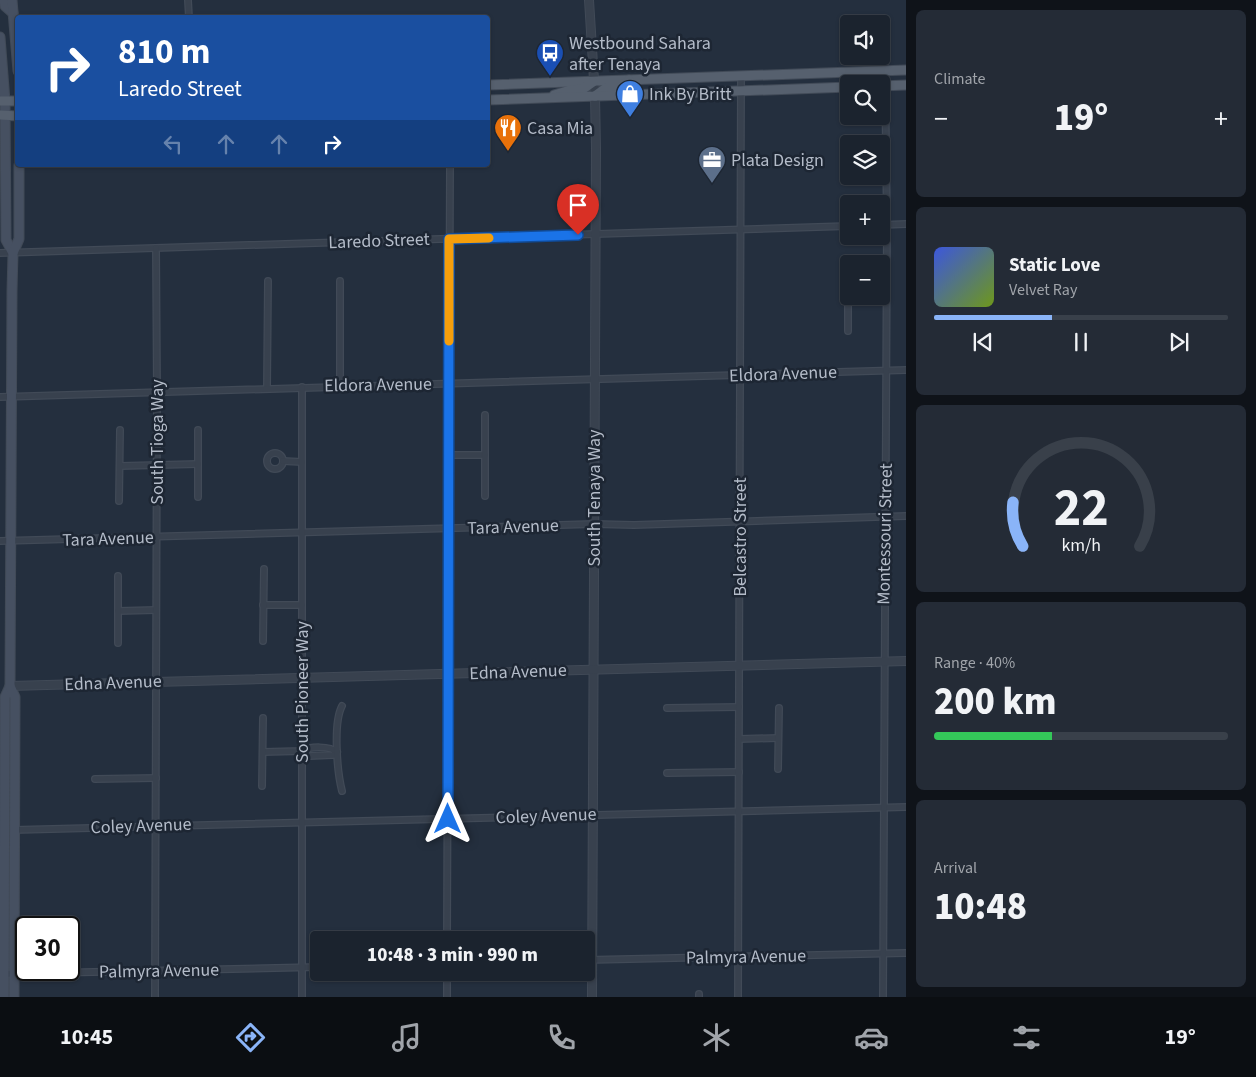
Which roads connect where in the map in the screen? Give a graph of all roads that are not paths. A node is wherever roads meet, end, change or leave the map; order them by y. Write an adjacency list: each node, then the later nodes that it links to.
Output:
1 (4, 0): 5 (main road)
2 (12, 0): 5 (main road)
3 (188, 0): 6 (street)
4 (589, 0): 14 (street, South Tenaya Way)
5 (13, 12): 7 (main road)
6 (189, 15)
7 (15, 36)
8 (0, 37): 23 (main road)
9 (906, 70): 10 (main road)
10 (885, 71): 11 (street, Montessouri Street); 12 (main road)
11 (884, 75)
12 (741, 76): 13 (main road); 19 (street, Belcastro Street)
13 (630, 80): 14 (main road); 20 (main road)
14 (594, 81): 15 (main road); 20 (street, South Tenaya Way); 21 (main road)
15 (490, 85)
16 (906, 85): 17 (main road)
17 (890, 86)
18 (840, 87): 19 (main road)
19 (741, 91): 20 (main road); 33 (street, Belcastro Street)
20 (596, 96): 21 (main road); 34 (street, South Tenaya Way)
21 (545, 98): 22 (main road)
22 (490, 100)
23 (2, 101): 24 (main road); 25 (main road)
24 (15, 101)
25 (3, 115): 38 (main road)
26 (883, 125): 29 (street, Montessouri Street)
27 (19, 167): 38 (main road)
28 (450, 167): 35 (street)
29 (884, 195)
30 (906, 224): 31 (street)
31 (890, 225)
32 (840, 226): 33 (street, Laredo Street)
33 (741, 230): 34 (street, Laredo Street); 46 (street, Belcastro Street)
34 (595, 234): 35 (street, Laredo Street); 47 (street, South Tenaya Way)
35 (449, 239): 36 (street, Laredo Street); 48 (street)
36 (156, 248): 38 (street, Laredo Street); 52 (street, South Tioga Way)
37 (0, 253): 38 (street, Laredo Street)
38 (13, 253): 54 (main road)
39 (268, 281): 51 (street)
40 (340, 281): 49 (street)
41 (848, 305): 43 (street)
42 (886, 305): 45 (street, Montessouri Street)
43 (848, 330)
44 (906, 370): 45 (street, Eldora Avenue)
45 (886, 371): 46 (street, Eldora Avenue); 68 (street, Montessouri Street)
46 (740, 375): 47 (street, Eldora Avenue); 70 (street, Belcastro Street)
47 (595, 379): 48 (street, Eldora Avenue); 71 (street, South Tenaya Way)
48 (449, 384): 49 (street, Eldora Avenue); 58 (street)
49 (340, 386): 50 (street, Eldora Avenue)
50 (302, 387): 51 (street, Eldora Avenue); 61 (street, South Pioneer Way)
51 (267, 388): 52 (street, Eldora Avenue)
52 (157, 392): 54 (street, Eldora Avenue); 63 (street, South Tioga Way)
53 (0, 397): 54 (street, Eldora Avenue)
54 (12, 397): 76 (main road)
55 (485, 415): 59 (street)
56 (120, 430): 64 (street)
57 (198, 430): 62 (street)
58 (448, 455): 59 (street); 72 (street)
59 (485, 455): 65 (street)
60 (283, 461): 61 (street)
61 (302, 462): 73 (street, South Pioneer Way)
62 (198, 464): 63 (street); 66 (street)
63 (157, 465): 64 (street); 74 (street, South Tioga Way)
64 (120, 466): 67 (street)
65 (485, 496)
66 (198, 497)
67 (119, 501)
68 (886, 516): 69 (street, Tara Avenue); 70 (street, Tara Avenue); 85 (street, Montessouri Street)
69 (906, 516)
70 (740, 521): 71 (street, Tara Avenue); 87 (street, Belcastro Street)
71 (594, 524): 72 (street, Tara Avenue); 88 (street, South Tenaya Way)
72 (448, 528): 73 (street, Tara Avenue); 89 (street)
73 (302, 533): 74 (street, Tara Avenue); 80 (street, South Pioneer Way)
74 (157, 537): 76 (street, Tara Avenue); 81 (street, South Tioga Way)
75 (0, 541): 76 (street, Tara Avenue)
76 (11, 542): 92 (main road)
77 (264, 569): 79 (street)
78 (118, 576): 82 (street)
79 (264, 605): 80 (street); 83 (street)
80 (302, 605): 90 (street, South Pioneer Way)
81 (156, 610): 82 (street); 91 (street, South Tioga Way)
82 (118, 611): 84 (street)
83 (263, 641)
84 (118, 643)
85 (884, 661): 86 (street, Edna Avenue); 87 (street, Edna Avenue); 110 (street, Montessouri Street)
86 (906, 661)
87 (739, 666): 88 (street, Edna Avenue); 94 (street, Belcastro Street)
88 (594, 669): 89 (street, Edna Avenue); 113 (street, South Tenaya Way)
89 (448, 674): 90 (street, Edna Avenue); 114 (street)
90 (302, 678): 91 (street, Edna Avenue); 100 (street, South Pioneer Way)
91 (155, 682): 92 (street, Edna Avenue); 106 (street, South Tioga Way)
92 (10, 686): 117 (main road)
93 (342, 706): 102 (street)
94 (739, 707): 95 (street); 99 (street, Belcastro Street)
95 (667, 708)
96 (779, 708): 98 (street)
97 (263, 718): 101 (street)
98 (778, 738): 99 (street); 103 (street)
99 (739, 739): 104 (street, Belcastro Street)
100 (302, 751): 101 (street); 102 (street); 115 (street, South Pioneer Way)
101 (263, 752): 108 (street)
102 (337, 752): 109 (street)
103 (778, 769)
104 (739, 772): 105 (street); 112 (street, Belcastro Street)
105 (667, 773)
106 (156, 778): 107 (street); 116 (street, South Tioga Way)
107 (95, 779)
108 (262, 786)
109 (342, 791)
110 (883, 807): 111 (street, Coley Avenue); 112 (street, Coley Avenue); 121 (street, Montessouri Street)
111 (906, 807)
112 (739, 812): 113 (street, Coley Avenue); 122 (street, Belcastro Street)
113 (593, 815): 114 (street, Coley Avenue); 119 (street, South Tenaya Way)
114 (448, 819): 115 (street, Coley Avenue); 118 (street)
115 (302, 822): 116 (street, Coley Avenue); 124 (street, South Pioneer Way)
116 (156, 826): 117 (street, Coley Avenue); 126 (street, South Tioga Way)
117 (10, 830): 127 (main road)
118 (447, 931)
119 (590, 931)
120 (906, 953): 121 (street, Palmyra Avenue)
121 (884, 954): 122 (street, Palmyra Avenue); 137 (street, Montessouri Street)
122 (738, 957): 123 (street, Palmyra Avenue); 136 (street, Belcastro Street)
123 (595, 960)
124 (302, 967): 125 (street, Palmyra Avenue); 126 (street, Palmyra Avenue); 133 (street, South Pioneer Way)
125 (310, 967)
126 (155, 971): 127 (street, Palmyra Avenue); 132 (street, South Tioga Way)
127 (6, 974): 130 (main road); 131 (main road)
128 (447, 981): 134 (street)
129 (591, 981): 135 (street, South Tenaya Way)
130 (4, 997)
131 (14, 997)
132 (155, 997)
133 (302, 997)
134 (447, 997)
135 (592, 997)
136 (738, 997)
137 (883, 997)

